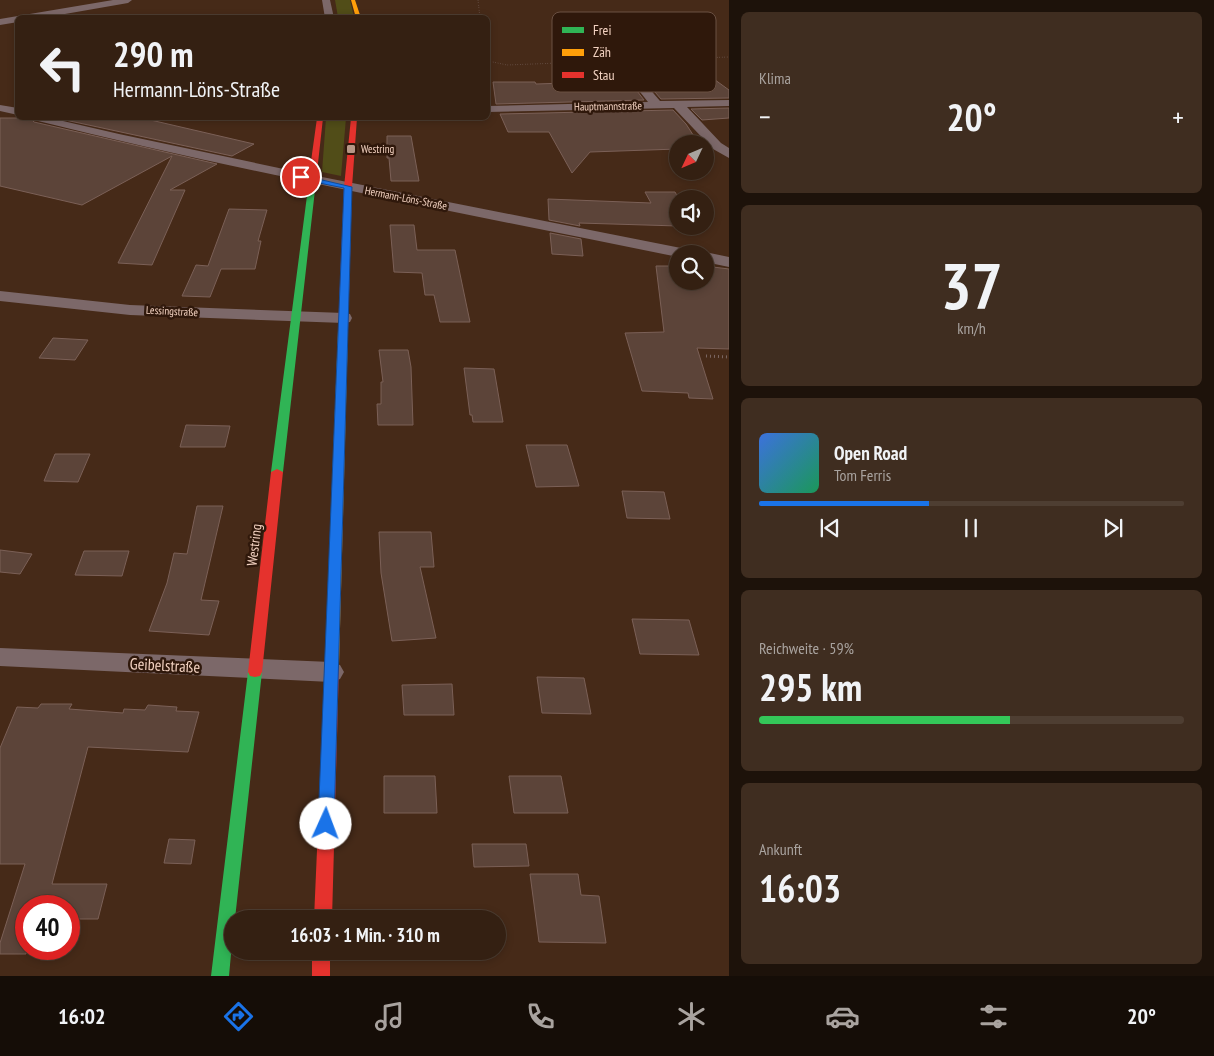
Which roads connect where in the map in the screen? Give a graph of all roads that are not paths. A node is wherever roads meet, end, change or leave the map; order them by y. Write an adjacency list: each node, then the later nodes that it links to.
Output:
1 (128, 0): 4 (street)
2 (326, 0): 5 (street)
3 (353, 0): 6 (street)
4 (52, 15)
5 (329, 15)
6 (358, 15)
7 (15, 20): 8 (street)
8 (0, 22)
9 (646, 92): 11 (street)
10 (729, 103): 12 (street, Hauptmannstraße)
11 (657, 105): 12 (street, Hauptmannstraße); 14 (street, Hauptmannstraße)
12 (678, 105): 19 (street)
13 (0, 108): 15 (street)
14 (490, 108)
15 (15, 111)
16 (46, 120): 20 (street, Hermann-Löns-Straße)
17 (320, 120): 20 (street, Westring)
18 (354, 120): 21 (street)
19 (729, 154)
20 (312, 180): 21 (street, Hermann-Löns-Straße); 26 (street, Westring)
21 (348, 187): 22 (street, Hermann-Löns-Straße); 27 (street)
22 (669, 251)
23 (714, 259): 24 (street)
24 (729, 262)
25 (0, 296): 26 (street, Lessingstraße)
26 (295, 317): 27 (street, Lessingstraße); 29 (street, Westring)
27 (344, 318): 30 (street)
28 (0, 657): 29 (street, Geibelstraße)
29 (254, 669): 30 (street, Geibelstraße); 33 (street, Westring)
30 (331, 672): 31 (street)
31 (322, 910)
32 (321, 960): 34 (street)
33 (220, 976)
34 (320, 976)

